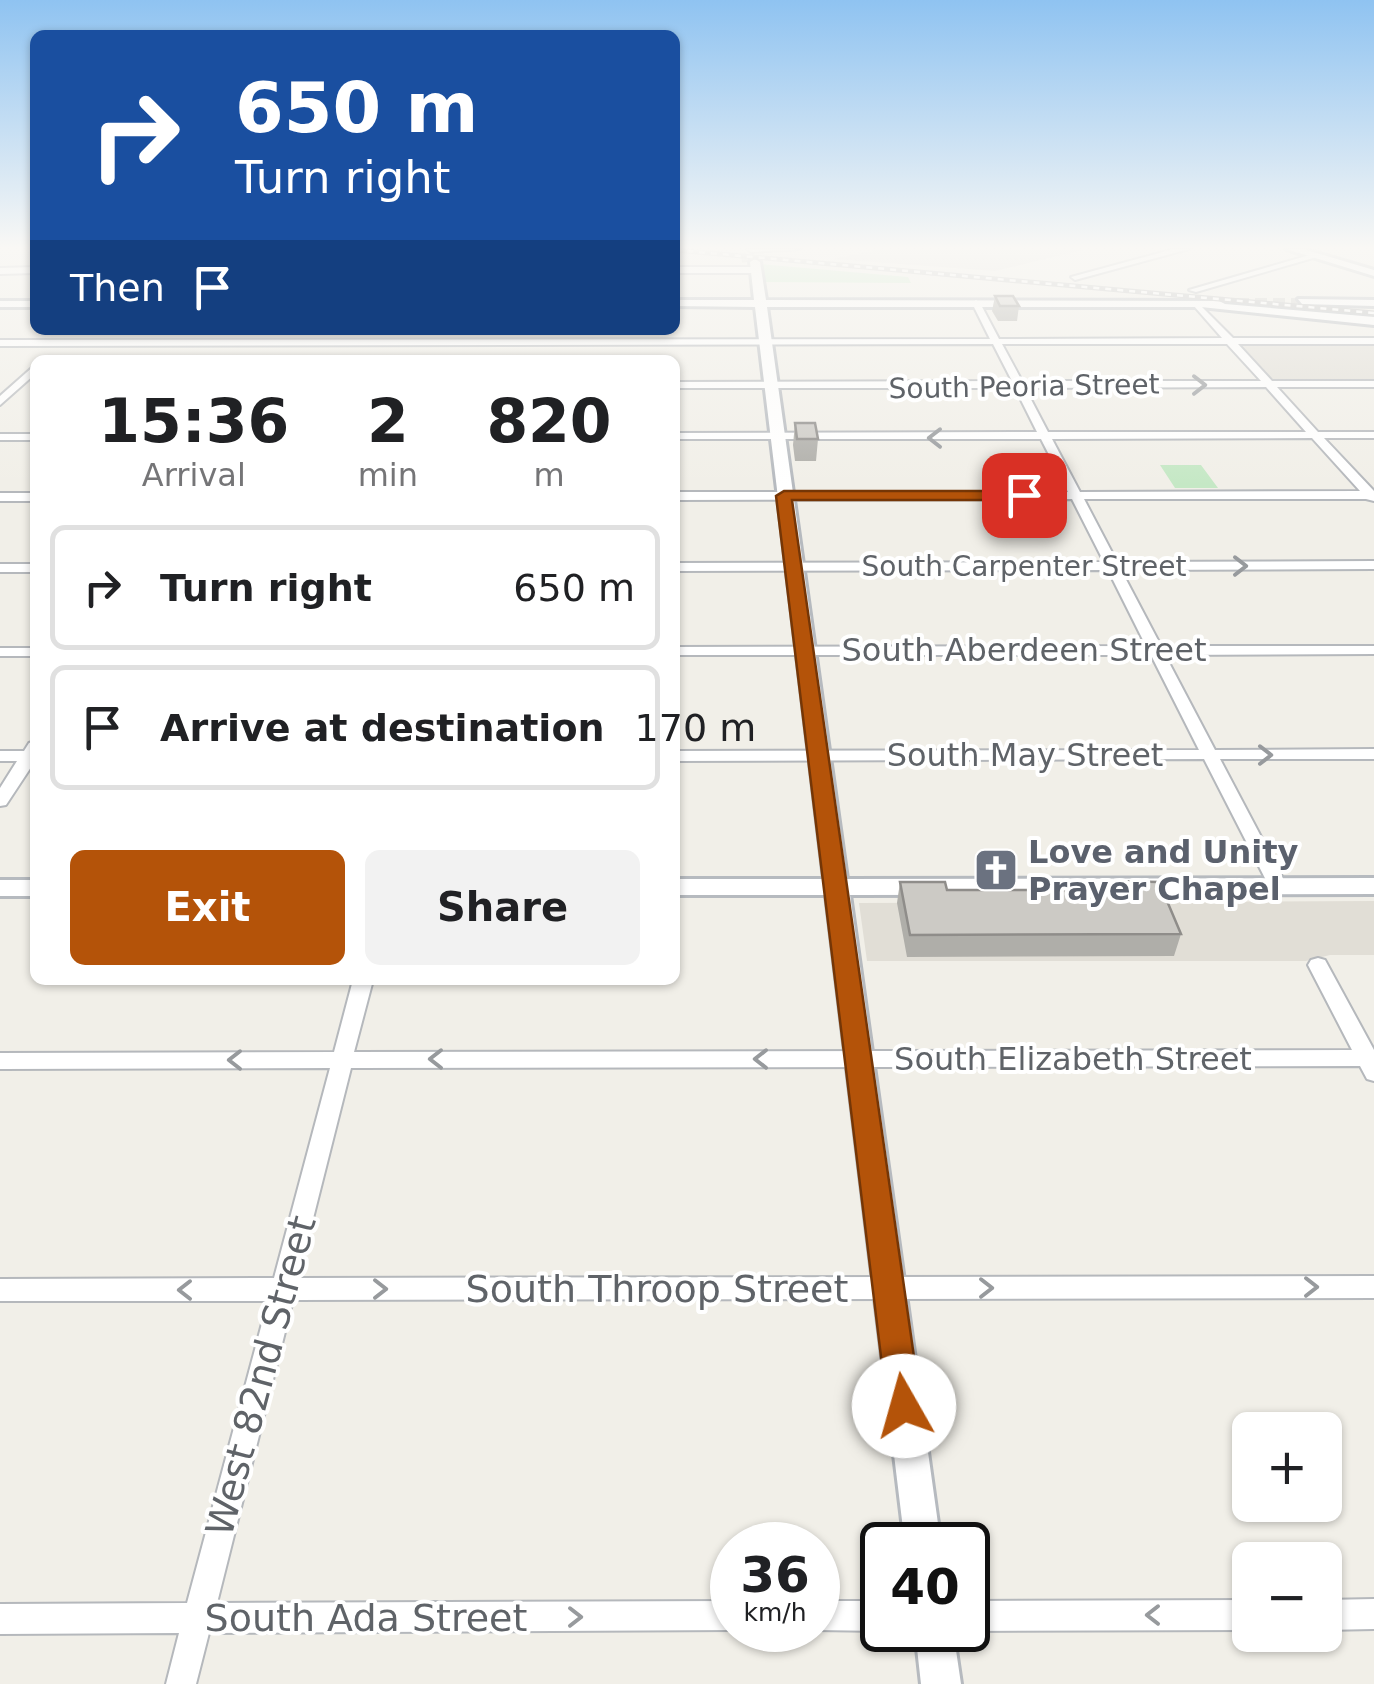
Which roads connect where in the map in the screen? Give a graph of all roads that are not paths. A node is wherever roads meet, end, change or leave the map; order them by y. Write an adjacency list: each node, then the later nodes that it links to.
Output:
1 (761, 328): 10 (street)
2 (989, 328): 11 (street)
3 (1222, 328): 7 (street)
4 (70, 335): 13 (street)
5 (300, 335): 9 (street)
6 (530, 336): 9 (street); 10 (street)
7 (1230, 341): 8 (street); 11 (street); 17 (street)
8 (1374, 341)
9 (296, 342): 13 (street); 15 (street)
10 (763, 342): 11 (street); 23 (street)
11 (997, 342): 24 (street)
12 (0, 343): 13 (street)
13 (62, 343): 14 (street)
14 (49, 355)
15 (287, 355)
16 (30, 373): 20 (street)
17 (1269, 384): 18 (street, South Peoria Street); 24 (street, South Peoria Street, one-way to 17); 26 (street)
18 (1374, 384)
19 (0, 386): 20 (street)
20 (16, 386): 21 (street); 25 (street)
21 (30, 386)
22 (680, 386): 23 (street, South Peoria Street)
23 (769, 386): 24 (street, South Peoria Street); 32 (street)
24 (1019, 386): 29 (street)
25 (0, 402)
26 (1315, 435): 27 (street); 29 (street); 38 (street)
27 (1374, 435)
28 (680, 436): 32 (street)
29 (1046, 436): 32 (street, one-way to 32); 33 (street)
30 (0, 437): 31 (street)
31 (30, 437)
32 (776, 437): 37 (street)
33 (1076, 495): 37 (street); 38 (street); 40 (street)
34 (0, 496): 35 (street)
35 (30, 496)
36 (680, 496): 37 (street)
37 (784, 496): 39 (street)
38 (1372, 497)
39 (793, 566): 40 (street, South Carpenter Street); 42 (street, South Carpenter Street); 48 (street)
40 (1112, 566): 41 (street, South Carpenter Street, one-way to 41); 45 (street)
41 (1374, 566)
42 (680, 567)
43 (0, 568): 44 (street)
44 (30, 568)
45 (1156, 650): 46 (street, South Aberdeen Street); 48 (street, South Aberdeen Street); 56 (street)
46 (1374, 650)
47 (680, 651): 48 (street, South Aberdeen Street)
48 (804, 651): 53 (street)
49 (0, 652): 50 (street)
50 (30, 652)
51 (30, 753): 54 (street)
52 (1374, 754): 56 (street, South May Street, one-way to 52)
53 (818, 755): 55 (street, South May Street); 56 (street, South May Street); 62 (street)
54 (0, 756)
55 (680, 756)
56 (1210, 756): 59 (street)
57 (30, 757): 58 (street)
58 (0, 801)
59 (1278, 886): 60 (street); 62 (street)
60 (1374, 886)
61 (680, 887): 62 (street)
62 (836, 887): 67 (street)
63 (0, 888): 64 (street)
64 (30, 888)
65 (1318, 966): 70 (street)
66 (362, 985): 68 (street, West 82nd Street)
67 (858, 1059): 68 (street, South Elizabeth Street, one-way to 68); 70 (street, South Elizabeth Street); 72 (street)
68 (343, 1060): 69 (street, South Elizabeth Street, one-way to 69); 74 (street, West 82nd Street)
69 (0, 1061)
70 (1371, 1063)
71 (1374, 1287): 72 (street, South Throop Street, one-way to 71)
72 (888, 1288): 74 (street, South Throop Street, one-way to 72); 75 (street)
73 (0, 1290): 74 (street, South Throop Street, one-way to 73)
74 (283, 1290): 81 (street, West 82nd Street)
75 (920, 1522)
76 (1374, 1614): 78 (street)
77 (1232, 1615): 80 (street, one-way to 80)
78 (1342, 1615)
79 (710, 1616): 81 (street, South Ada Street, one-way to 79)
80 (990, 1616)
81 (198, 1618): 82 (street, South Ada Street); 84 (street, West 82nd Street)
82 (0, 1619)
83 (937, 1652): 85 (street)
84 (181, 1684)
85 (942, 1684)

